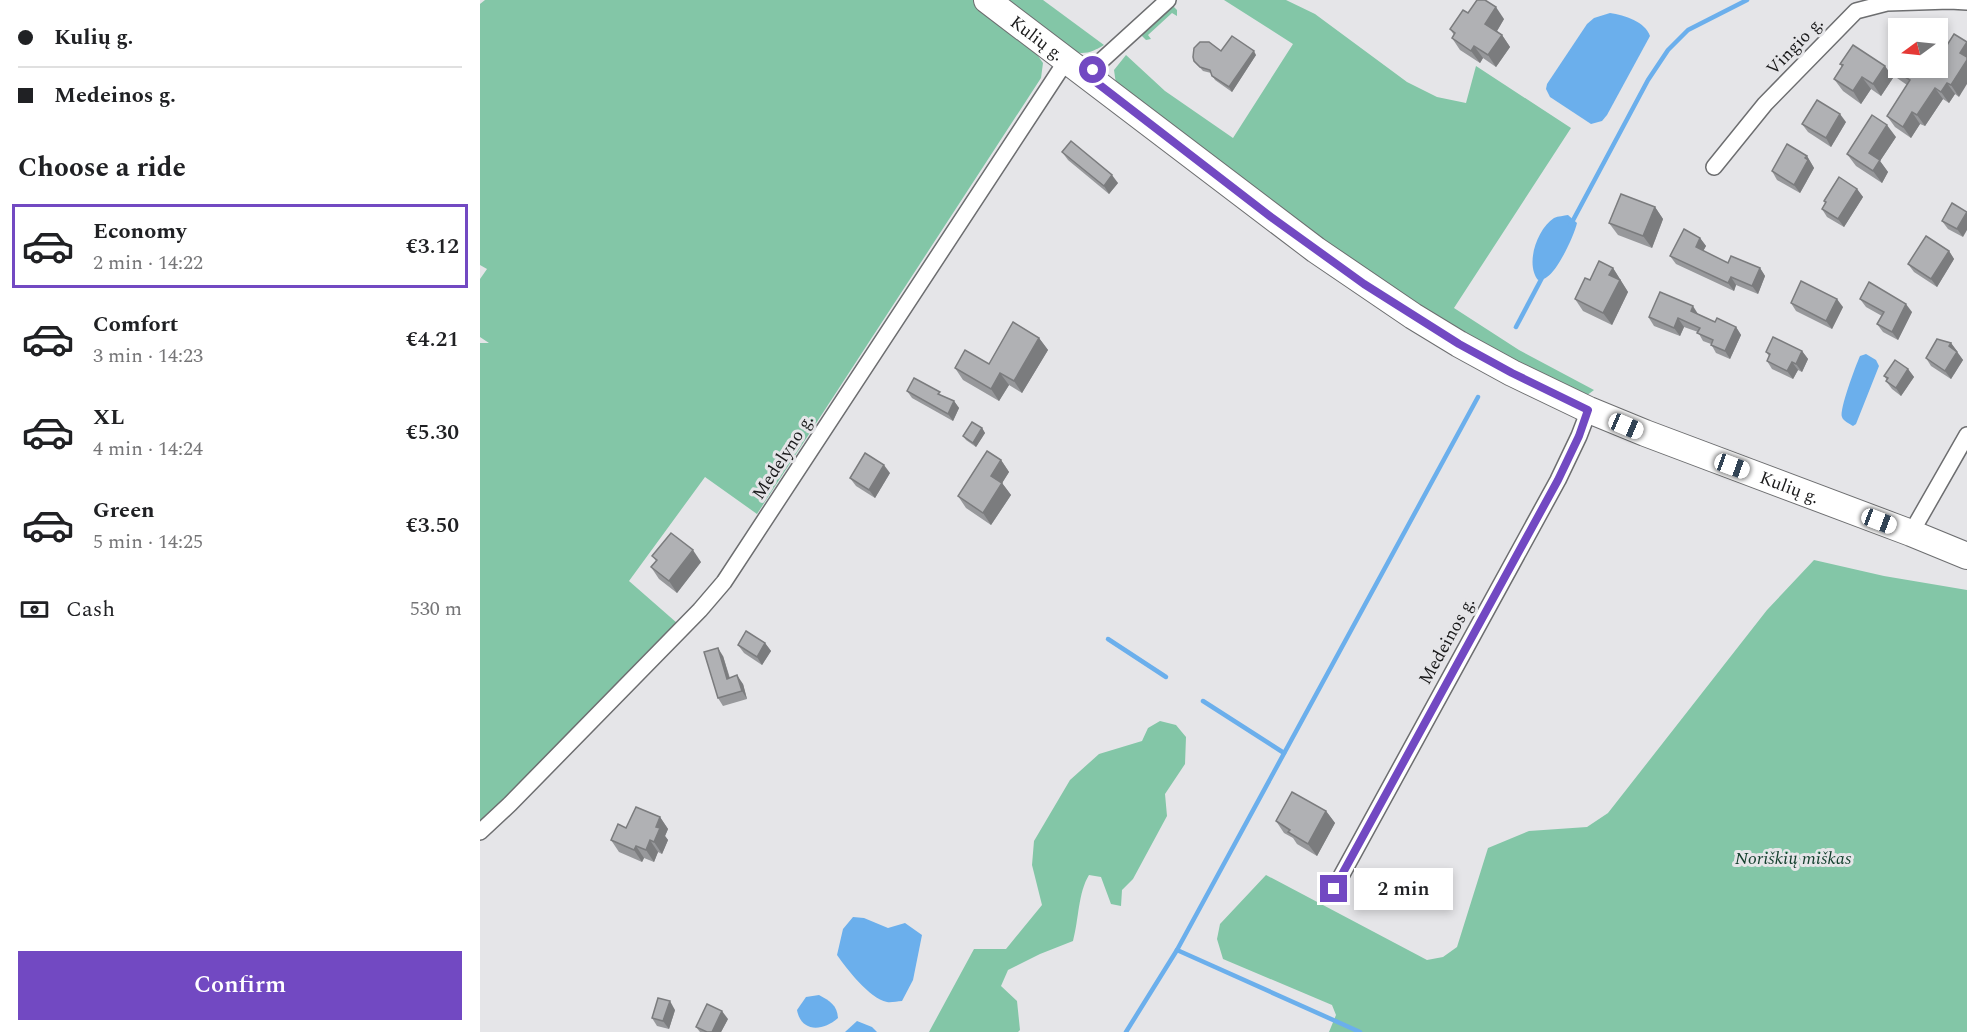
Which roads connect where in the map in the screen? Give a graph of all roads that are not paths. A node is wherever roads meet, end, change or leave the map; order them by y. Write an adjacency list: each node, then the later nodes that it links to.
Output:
1 (987, 0): 4 (main road, Kulių g.)
2 (1168, 0): 5 (street)
3 (1967, 2): 6 (street, Vingio g.)
4 (1066, 61): 5 (main road, Kulių g.); 11 (street, Medelyno g.)
5 (1088, 76): 7 (main road, Kulių g.)
6 (1714, 167)
7 (1588, 410): 9 (main road, Kulių g.); 12 (street, Medeinos g.)
8 (1967, 435): 9 (street)
9 (1911, 533): 10 (main road, Kulių g.)
10 (1967, 556)
11 (480, 832)
12 (1334, 889)

